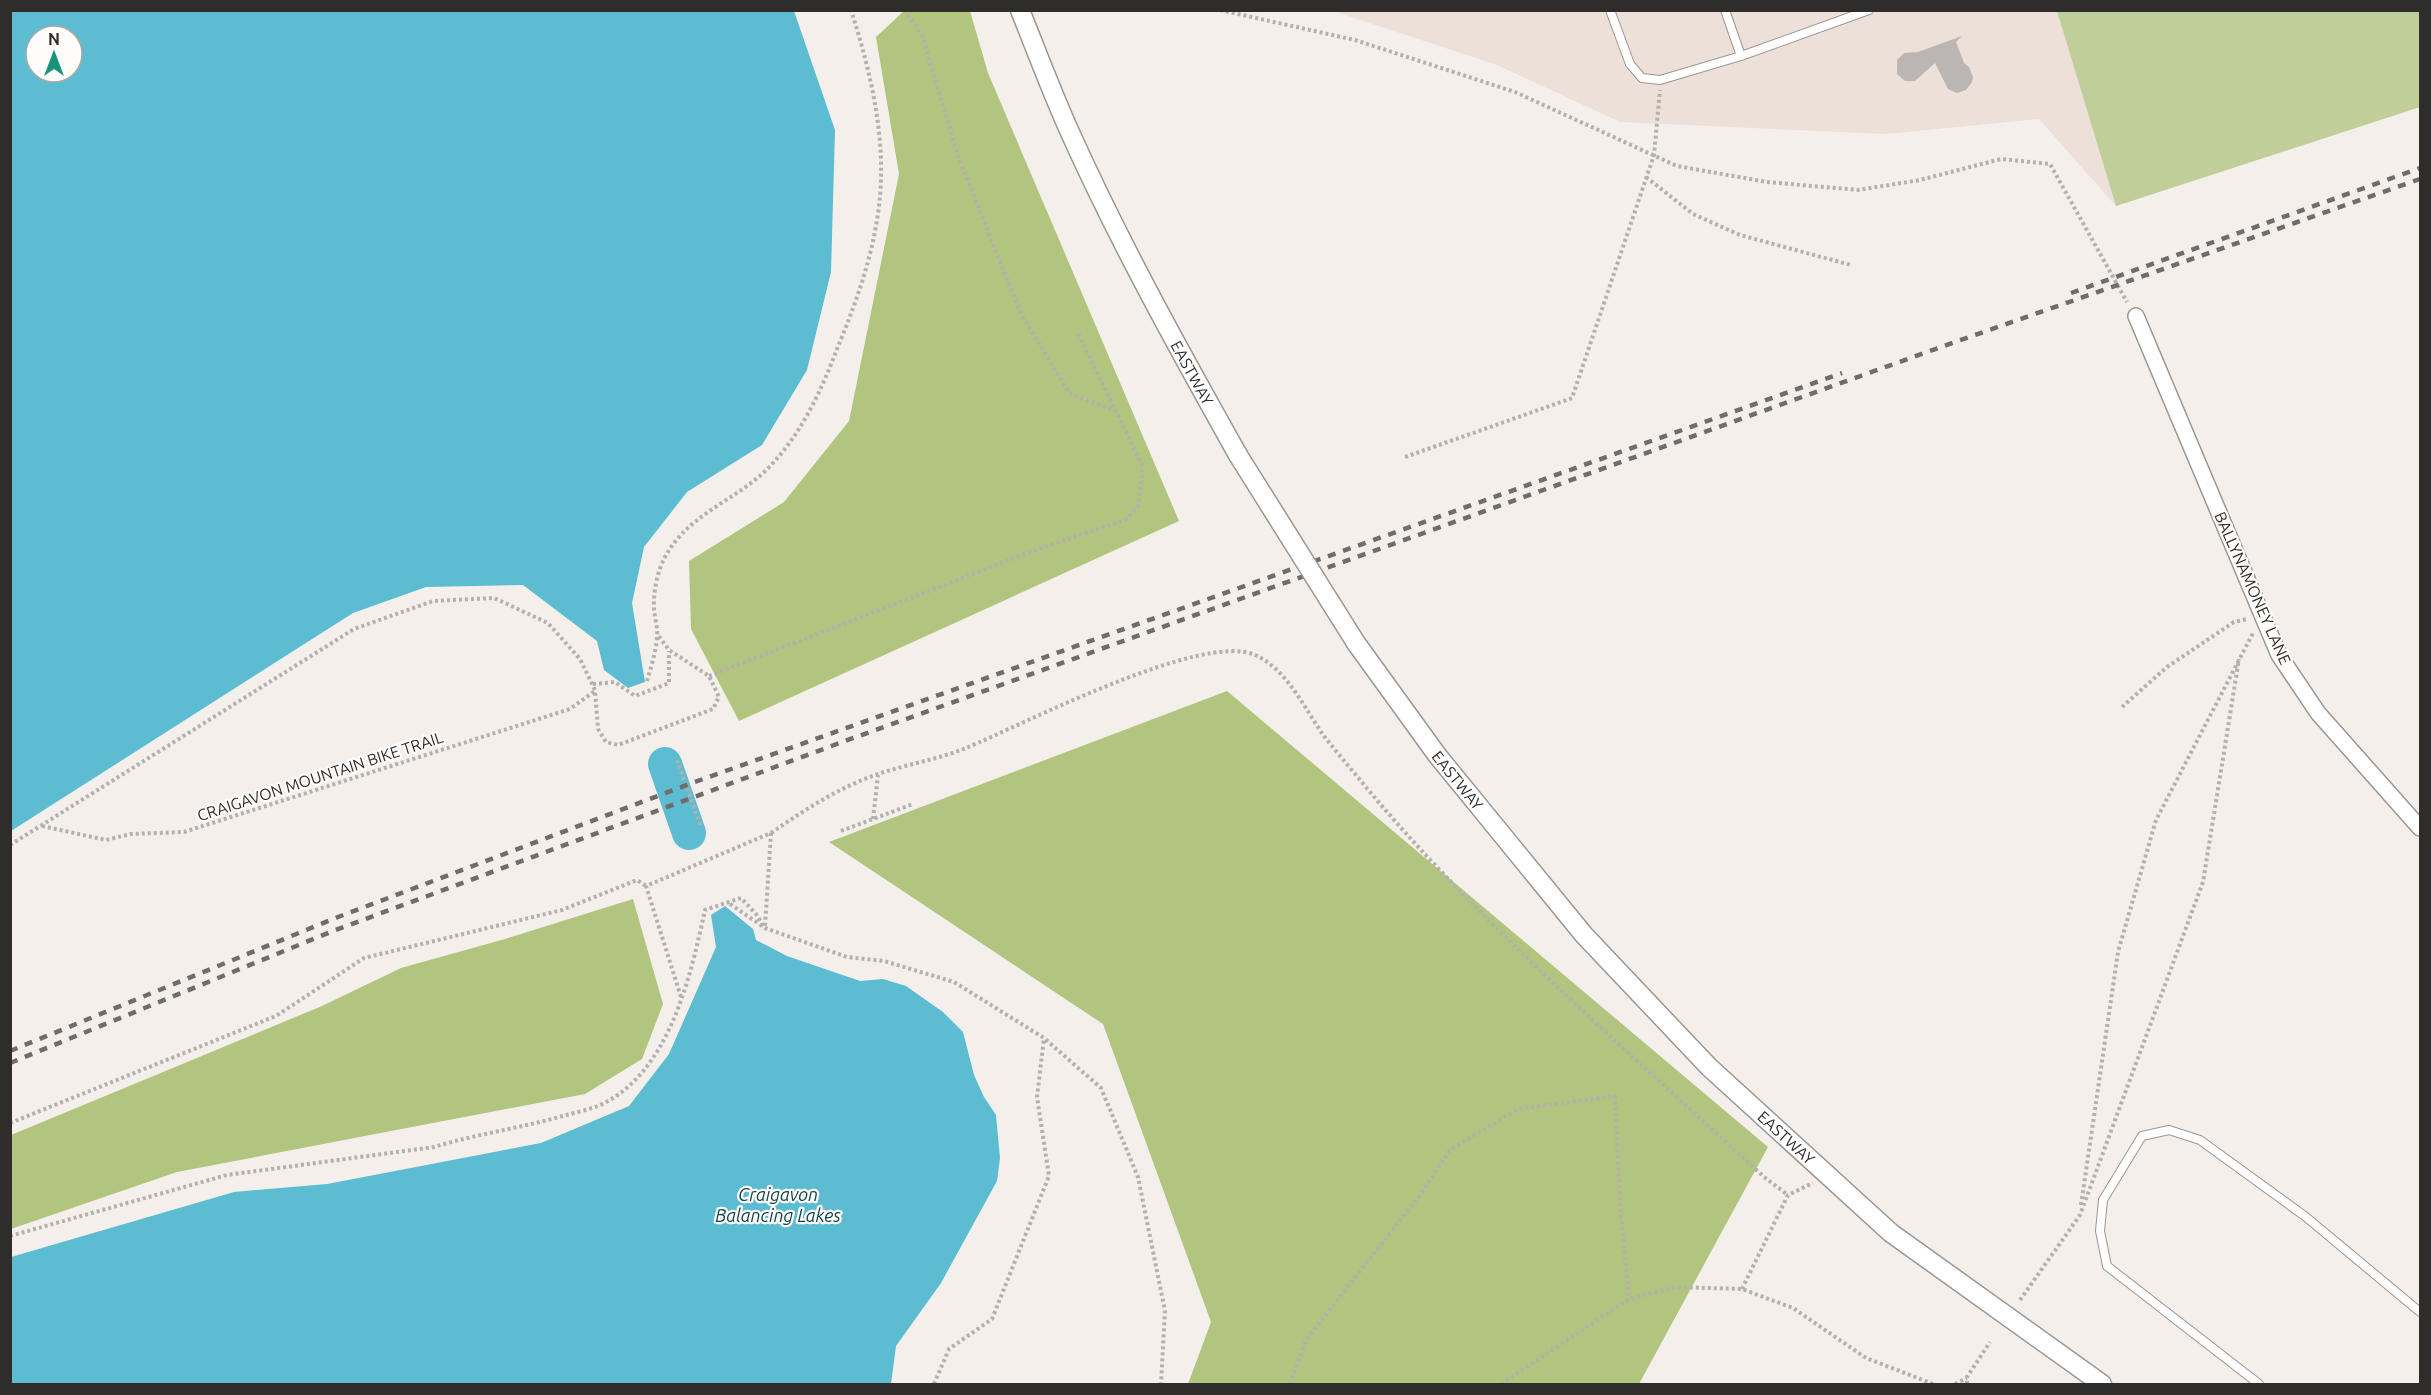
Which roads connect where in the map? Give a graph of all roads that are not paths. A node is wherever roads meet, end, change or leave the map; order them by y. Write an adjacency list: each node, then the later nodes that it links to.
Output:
1 (1020, 10): 9 (street, EASTWAY, bridge)
2 (1610, 10): 5 (lane)
3 (1725, 10): 5 (lane)
4 (1869, 10): 5 (lane)
5 (1741, 56)
6 (2136, 316): 7 (street, BALLYNAMONEY LANE)
7 (2421, 828)
8 (2421, 1312): 10 (lane)
9 (2102, 1384)
10 (2259, 1384)

